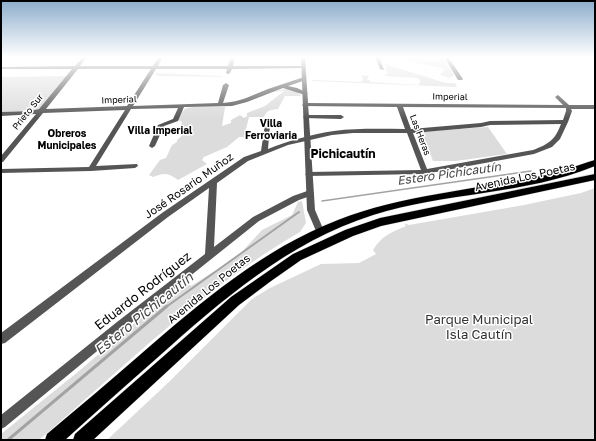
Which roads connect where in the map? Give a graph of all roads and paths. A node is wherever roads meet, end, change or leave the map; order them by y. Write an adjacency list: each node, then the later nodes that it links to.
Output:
1 (68, 78): 15 (street, Prieto Sur)
2 (148, 78): 14 (street)
3 (304, 79): 5 (street, Imperial); 6 (street)
4 (226, 85): 8 (street)
5 (282, 87): 6 (street); 8 (street, Imperial)
6 (304, 93): 9 (street)
7 (558, 97): 12 (street)
8 (220, 105): 11 (street, Imperial)
9 (305, 105): 10 (street, Imperial); 17 (street)
10 (399, 105): 12 (street, Imperial); 21 (street, Las Heras)
11 (181, 107): 14 (street, Imperial); 23 (street)
12 (568, 107): 13 (street, Imperial); 19 (street)
13 (595, 107)
14 (129, 108): 15 (street, Imperial); 28 (street)
15 (40, 111): 16 (street, Imperial); 25 (street, Prieto Sur)
16 (1, 114)
17 (306, 117): 18 (street); 22 (street)
18 (342, 117)
19 (565, 122): 21 (street, José Rosario Muñoz); 30 (street)
20 (267, 125): 24 (street)
21 (409, 131): 22 (street, José Rosario Muñoz); 30 (street, Las Heras)
22 (307, 138): 24 (street, José Rosario Muñoz); 31 (street)
23 (152, 146)
24 (264, 152): 33 (street, José Rosario Muñoz)
25 (1, 160)
26 (595, 162): 35 (main road, Avenida Los Poetas)
27 (135, 166): 28 (street)
28 (91, 169): 29 (street)
29 (1, 171)
30 (425, 172): 31 (street)
31 (309, 174): 34 (street)
32 (595, 177): 37 (main road, Avenida Los Poetas)
33 (214, 181): 36 (street); 38 (street, José Rosario Muñoz)
34 (310, 193): 35 (street); 36 (street, Eduardo Rodríguez)
35 (320, 231): 37 (main road); 40 (main road, Avenida Los Poetas)
36 (210, 257): 39 (street, Eduardo Rodríguez)
37 (297, 257): 41 (main road, Avenida Los Poetas)
38 (1, 339)
39 (1, 423)
40 (53, 440)
41 (81, 440)

